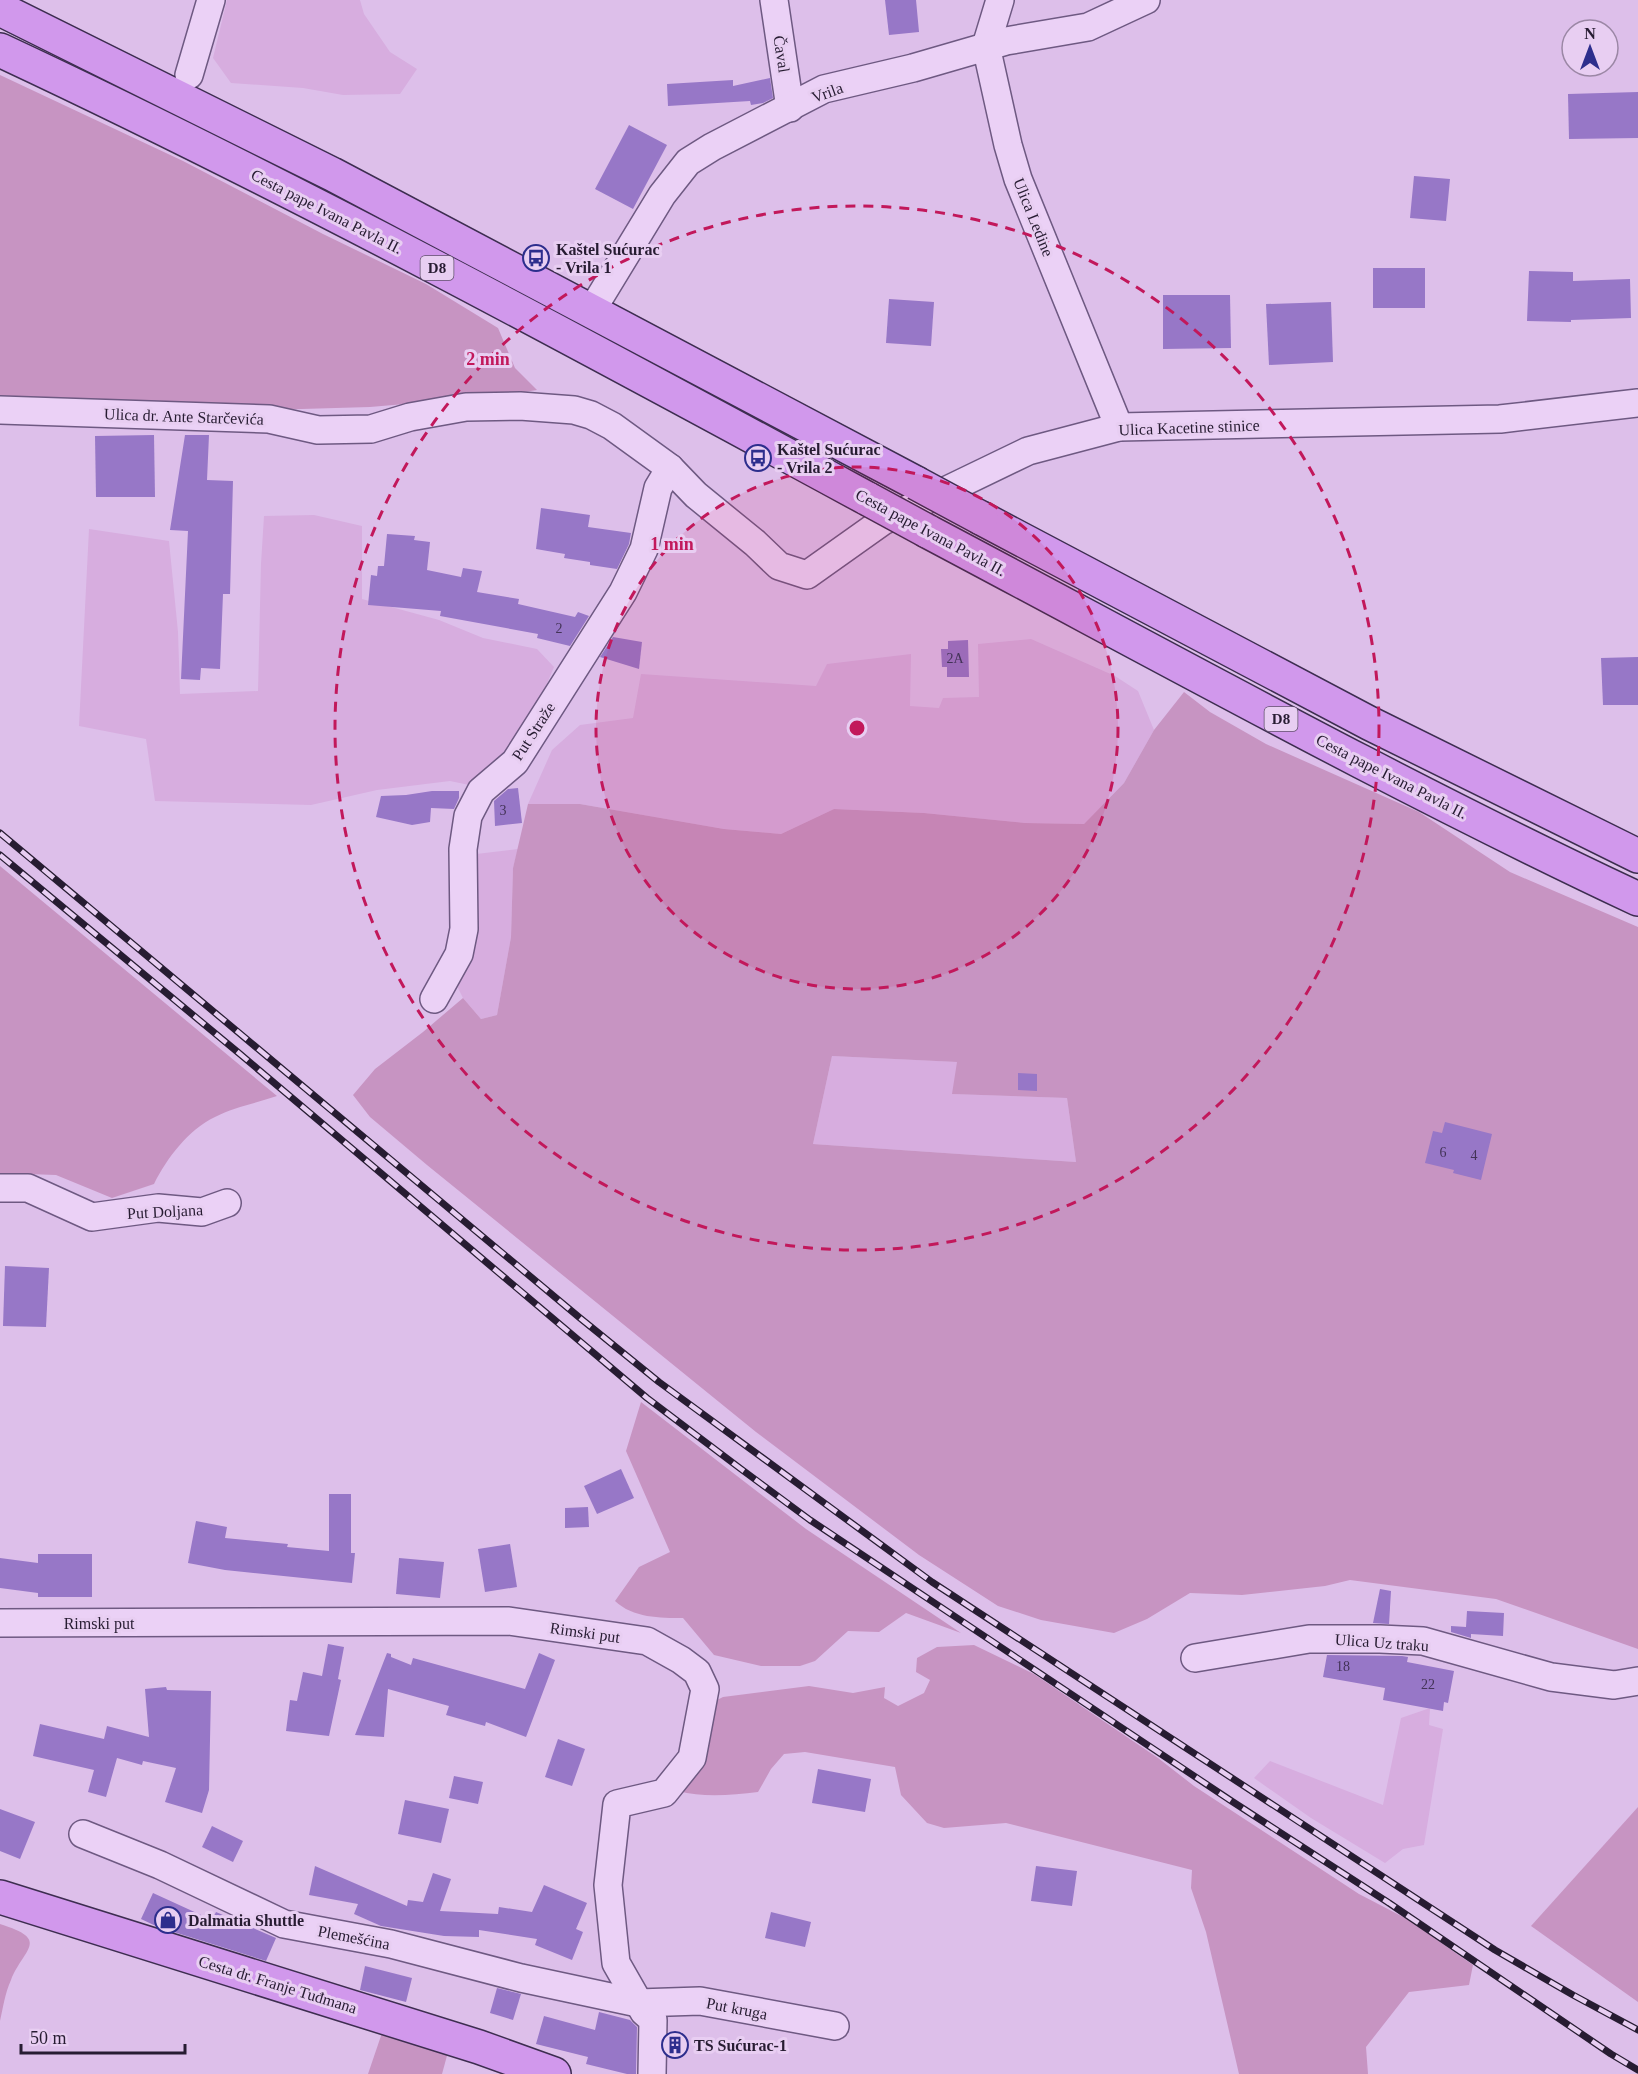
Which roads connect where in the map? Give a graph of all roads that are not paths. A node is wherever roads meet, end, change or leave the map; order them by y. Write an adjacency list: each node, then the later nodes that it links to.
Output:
1 (211, 0): 8 (street)
2 (774, 0): 9 (street, Čaval)
3 (1000, 0): 6 (street, Ulica Ledine)
4 (1146, 0): 6 (street, Vrila)
5 (0, 9): 10 (main road, D8)
6 (986, 46): 9 (street, Vrila); 13 (street, Ulica Ledine)
7 (0, 50): 16 (main road, Cesta pape Ivana Pavla II. / D8, bridge)
8 (189, 75)
9 (790, 108): 10 (street, Vrila)
10 (592, 310): 15 (main road, D8, bridge)
11 (1638, 403): 13 (street, Ulica Kacetine stinice)
12 (0, 410): 14 (street, Ulica dr. Ante Starčevića)
13 (1119, 427): 14 (street, Ulica Kacetine stinice)
14 (670, 468): 17 (street, Put Straže)
15 (1638, 856)
16 (1638, 899)
17 (434, 999)
18 (0, 1188): 19 (street, Put Doljana)
19 (227, 1203)
20 (0, 1623): 25 (street, Rimski put)
21 (1195, 1658): 22 (street, Ulica Uz traku)
22 (1638, 1681)
23 (83, 1834): 25 (street, Plemešćina)
24 (0, 1897): 27 (main road, Cesta dr. Franje Tuđmana)
25 (638, 2003): 26 (street, Put kruga); 28 (street, Rimski put)
26 (835, 2026)
27 (554, 2074)
28 (652, 2074)

